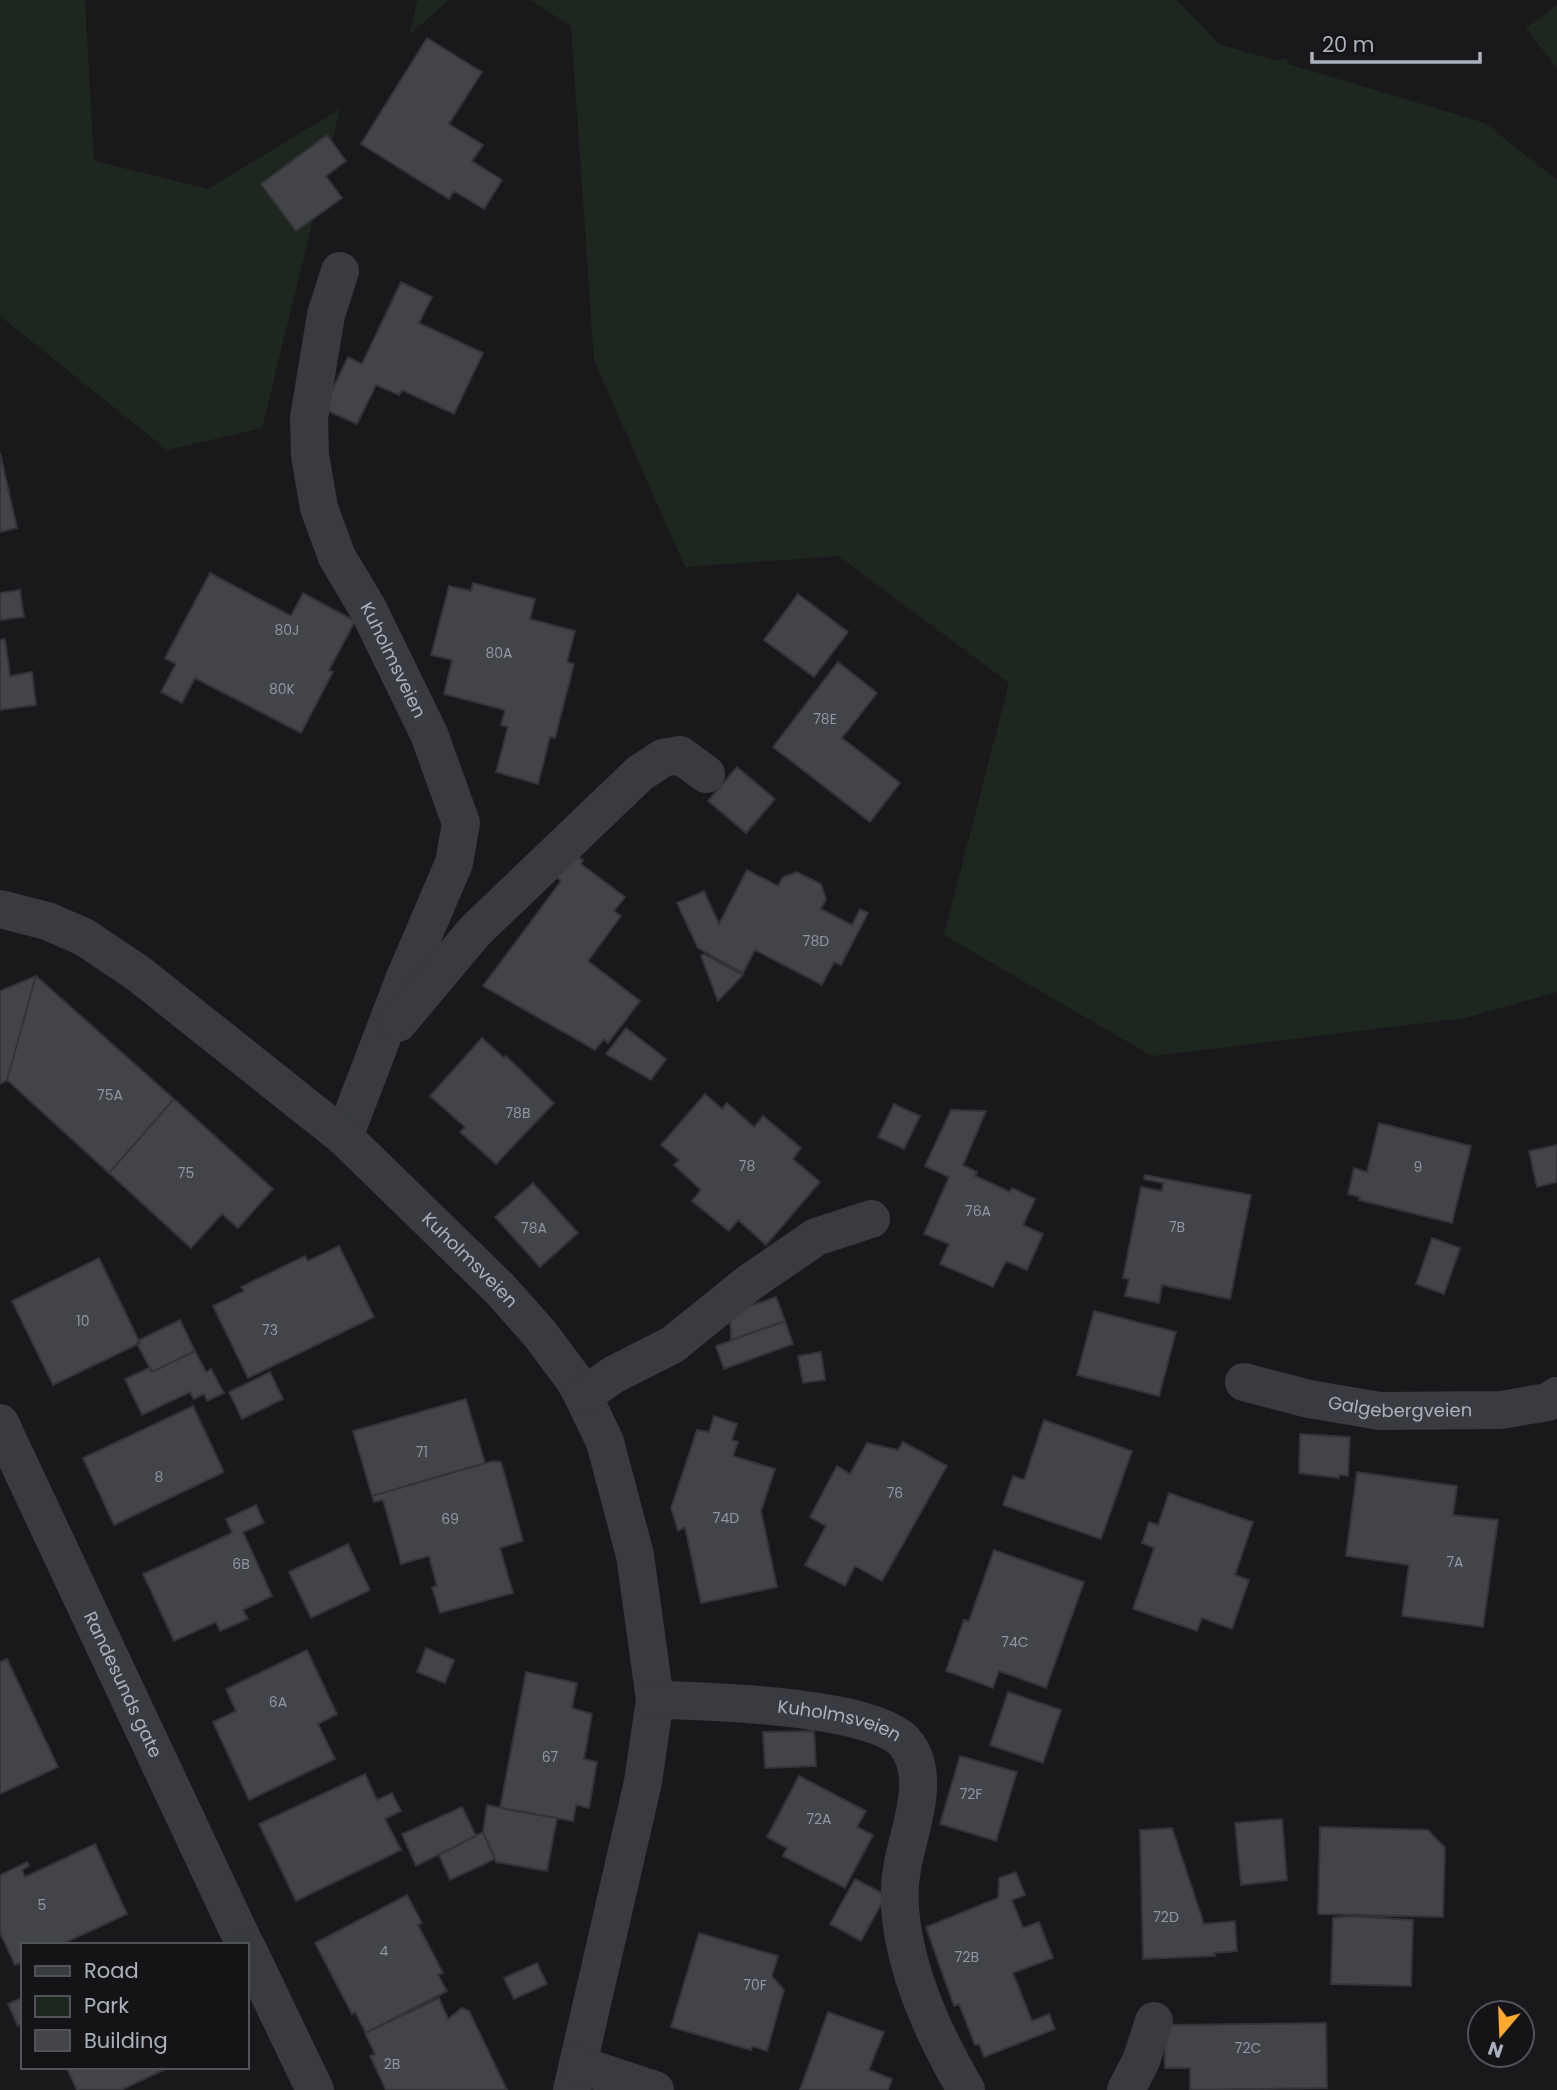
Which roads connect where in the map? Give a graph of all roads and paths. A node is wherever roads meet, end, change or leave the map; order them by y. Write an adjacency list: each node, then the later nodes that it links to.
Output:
1 (340, 271): 4 (street, Kuholmsveien)
2 (706, 774): 4 (street, Kuholmsveien)
3 (0, 909): 5 (street, Kuholmsveien)
4 (380, 1044): 5 (street, Kuholmsveien)
5 (344, 1137): 8 (street, Kuholmsveien)
6 (871, 1219): 8 (street)
7 (1244, 1382): 9 (street, Galgebergveien)
8 (583, 1396): 11 (street, Kuholmsveien)
9 (1557, 1396)
10 (0, 1423): 12 (street, Randesunds gate)
11 (655, 1700): 15 (street, Kuholmsveien); 18 (street, Kuholmsveien)
12 (244, 1943)
13 (248, 1951): 16 (street, Randesunds gate)
14 (1154, 2021): 19 (street)
15 (575, 2078): 17 (street)
16 (315, 2090)
17 (655, 2090)
18 (966, 2090)
19 (1126, 2090)

